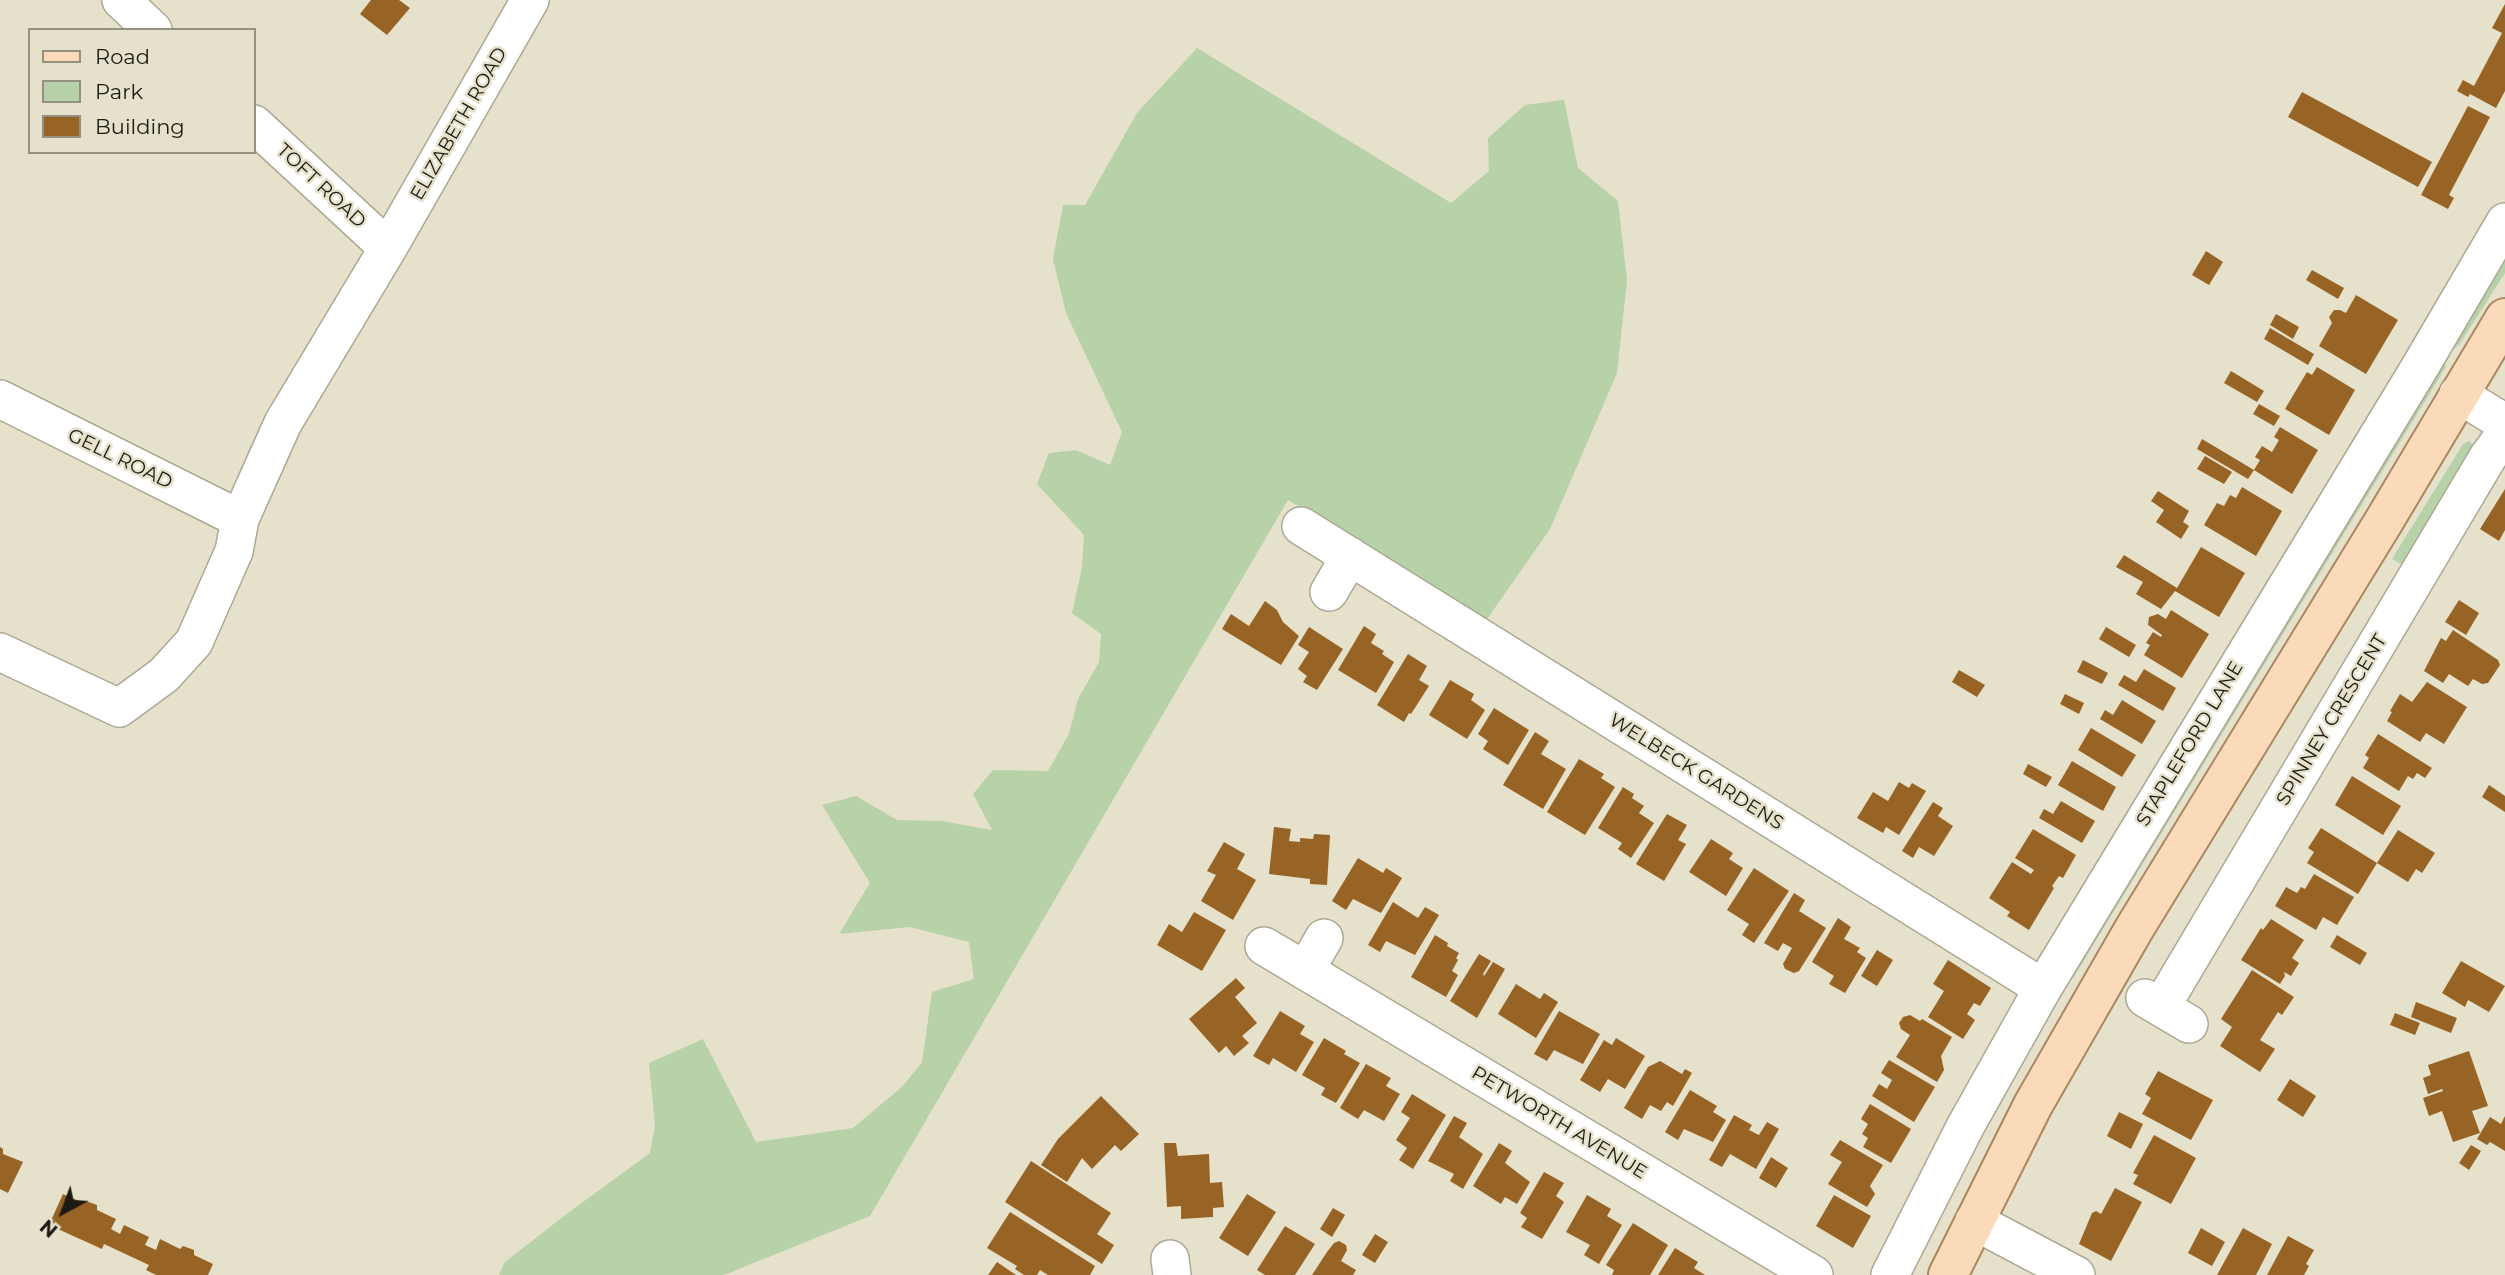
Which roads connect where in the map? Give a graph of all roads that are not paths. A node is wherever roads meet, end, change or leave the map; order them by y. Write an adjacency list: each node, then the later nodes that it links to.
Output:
1 (121, 0): 3 (street)
2 (530, 0): 6 (street, ELIZABETH ROAD)
3 (151, 28)
4 (256, 126): 6 (street, TOFT ROAD)
5 (2505, 222): 20 (street, STAPLEFORD LANE)
6 (388, 248): 12 (street, ELIZABETH ROAD)
7 (2505, 318): 8 (main road)
8 (2458, 394): 10 (street); 22 (main road)
9 (0, 399): 12 (street, GELL ROAD)
10 (2505, 424)
11 (2505, 434): 21 (street, SPINNEY CRESCENT)
12 (240, 519): 16 (street, ELIZABETH ROAD)
13 (1301, 526): 14 (street, WELBECK GARDENS)
14 (1350, 556): 15 (street); 20 (street, WELBECK GARDENS)
15 (1329, 592)
16 (0, 652)
17 (1324, 938): 19 (street)
18 (1264, 946): 19 (street, PETWORTH AVENUE)
19 (1305, 971): 23 (street, PETWORTH AVENUE)
20 (2043, 988): 24 (street, STAPLEFORD LANE)
21 (2165, 1010)
22 (1974, 1221): 25 (main road); 26 (street)
23 (1814, 1275)
24 (1890, 1275)
25 (1948, 1275)
26 (2076, 1275)

